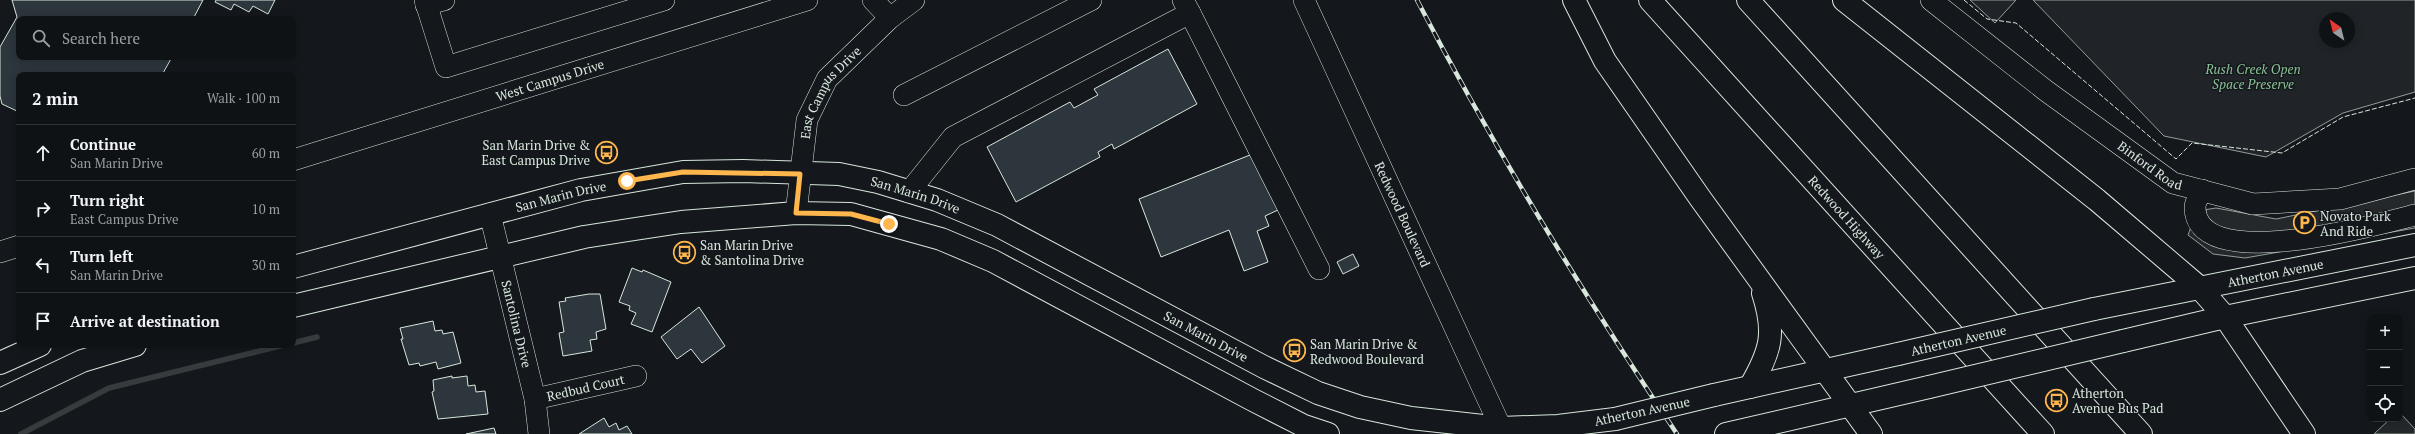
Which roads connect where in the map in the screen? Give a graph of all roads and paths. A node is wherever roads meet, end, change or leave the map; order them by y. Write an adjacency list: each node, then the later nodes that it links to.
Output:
1 (664, 0): 12 (street)
2 (807, 0): 16 (street, West Campus Drive)
3 (873, 0): 14 (street)
4 (914, 0): 14 (street, East Campus Drive)
5 (1091, 0): 15 (street)
6 (1304, 0): 44 (street, Redwood Boulevard)
7 (1574, 0): 31 (main road)
8 (1650, 0): 49 (main road, Redwood Highway)
9 (1748, 0): 50 (main road)
10 (1844, 0): 32 (main road)
11 (1931, 0): 19 (street, Binford Road)
12 (432, 2)
13 (1186, 6): 20 (street); 29 (street)
14 (890, 18): 17 (street, East Campus Drive)
15 (904, 95)
16 (296, 159)
17 (800, 174): 20 (main road, San Marin Drive); 21 (street, East Campus Drive); 22 (main road, San Marin Drive)
18 (2415, 179): 19 (street, Binford Road)
19 (2202, 190): 23 (street)
20 (909, 192): 44 (main road, San Marin Drive)
21 (796, 213): 27 (main road); 47 (main road)
22 (490, 214): 27 (street, Santolina Drive); 28 (main road, San Marin Drive)
23 (2415, 215)
24 (2415, 245): 32 (main road, Atherton Avenue)
25 (16, 247): 26 (street)
26 (0, 252)
27 (501, 256): 33 (main road); 41 (street, Santolina Drive)
28 (296, 266)
29 (1319, 269)
30 (2415, 278): 34 (main road)
31 (1759, 280): 38 (main road); 40 (main road)
32 (2199, 287): 34 (main road); 38 (main road, Atherton Avenue, bridge)
33 (296, 305)
34 (2225, 317): 43 (main road, bridge); 51 (main road)
35 (33, 348): 37 (main road)
36 (124, 348): 42 (main road)
37 (0, 363)
38 (1825, 369): 40 (main road, Atherton Avenue); 43 (main road)
39 (636, 376): 41 (street, Redbud Court)
40 (1750, 387): 44 (main road, Atherton Avenue, bridge)
41 (535, 399): 46 (street, Santolina Drive)
42 (0, 400)
43 (1848, 405): 45 (main road); 48 (main road)
44 (1502, 432)
45 (1731, 433)
46 (539, 434)
47 (1328, 434)
48 (1871, 434)
49 (2043, 434)
50 (2141, 434)
51 (2304, 434)

